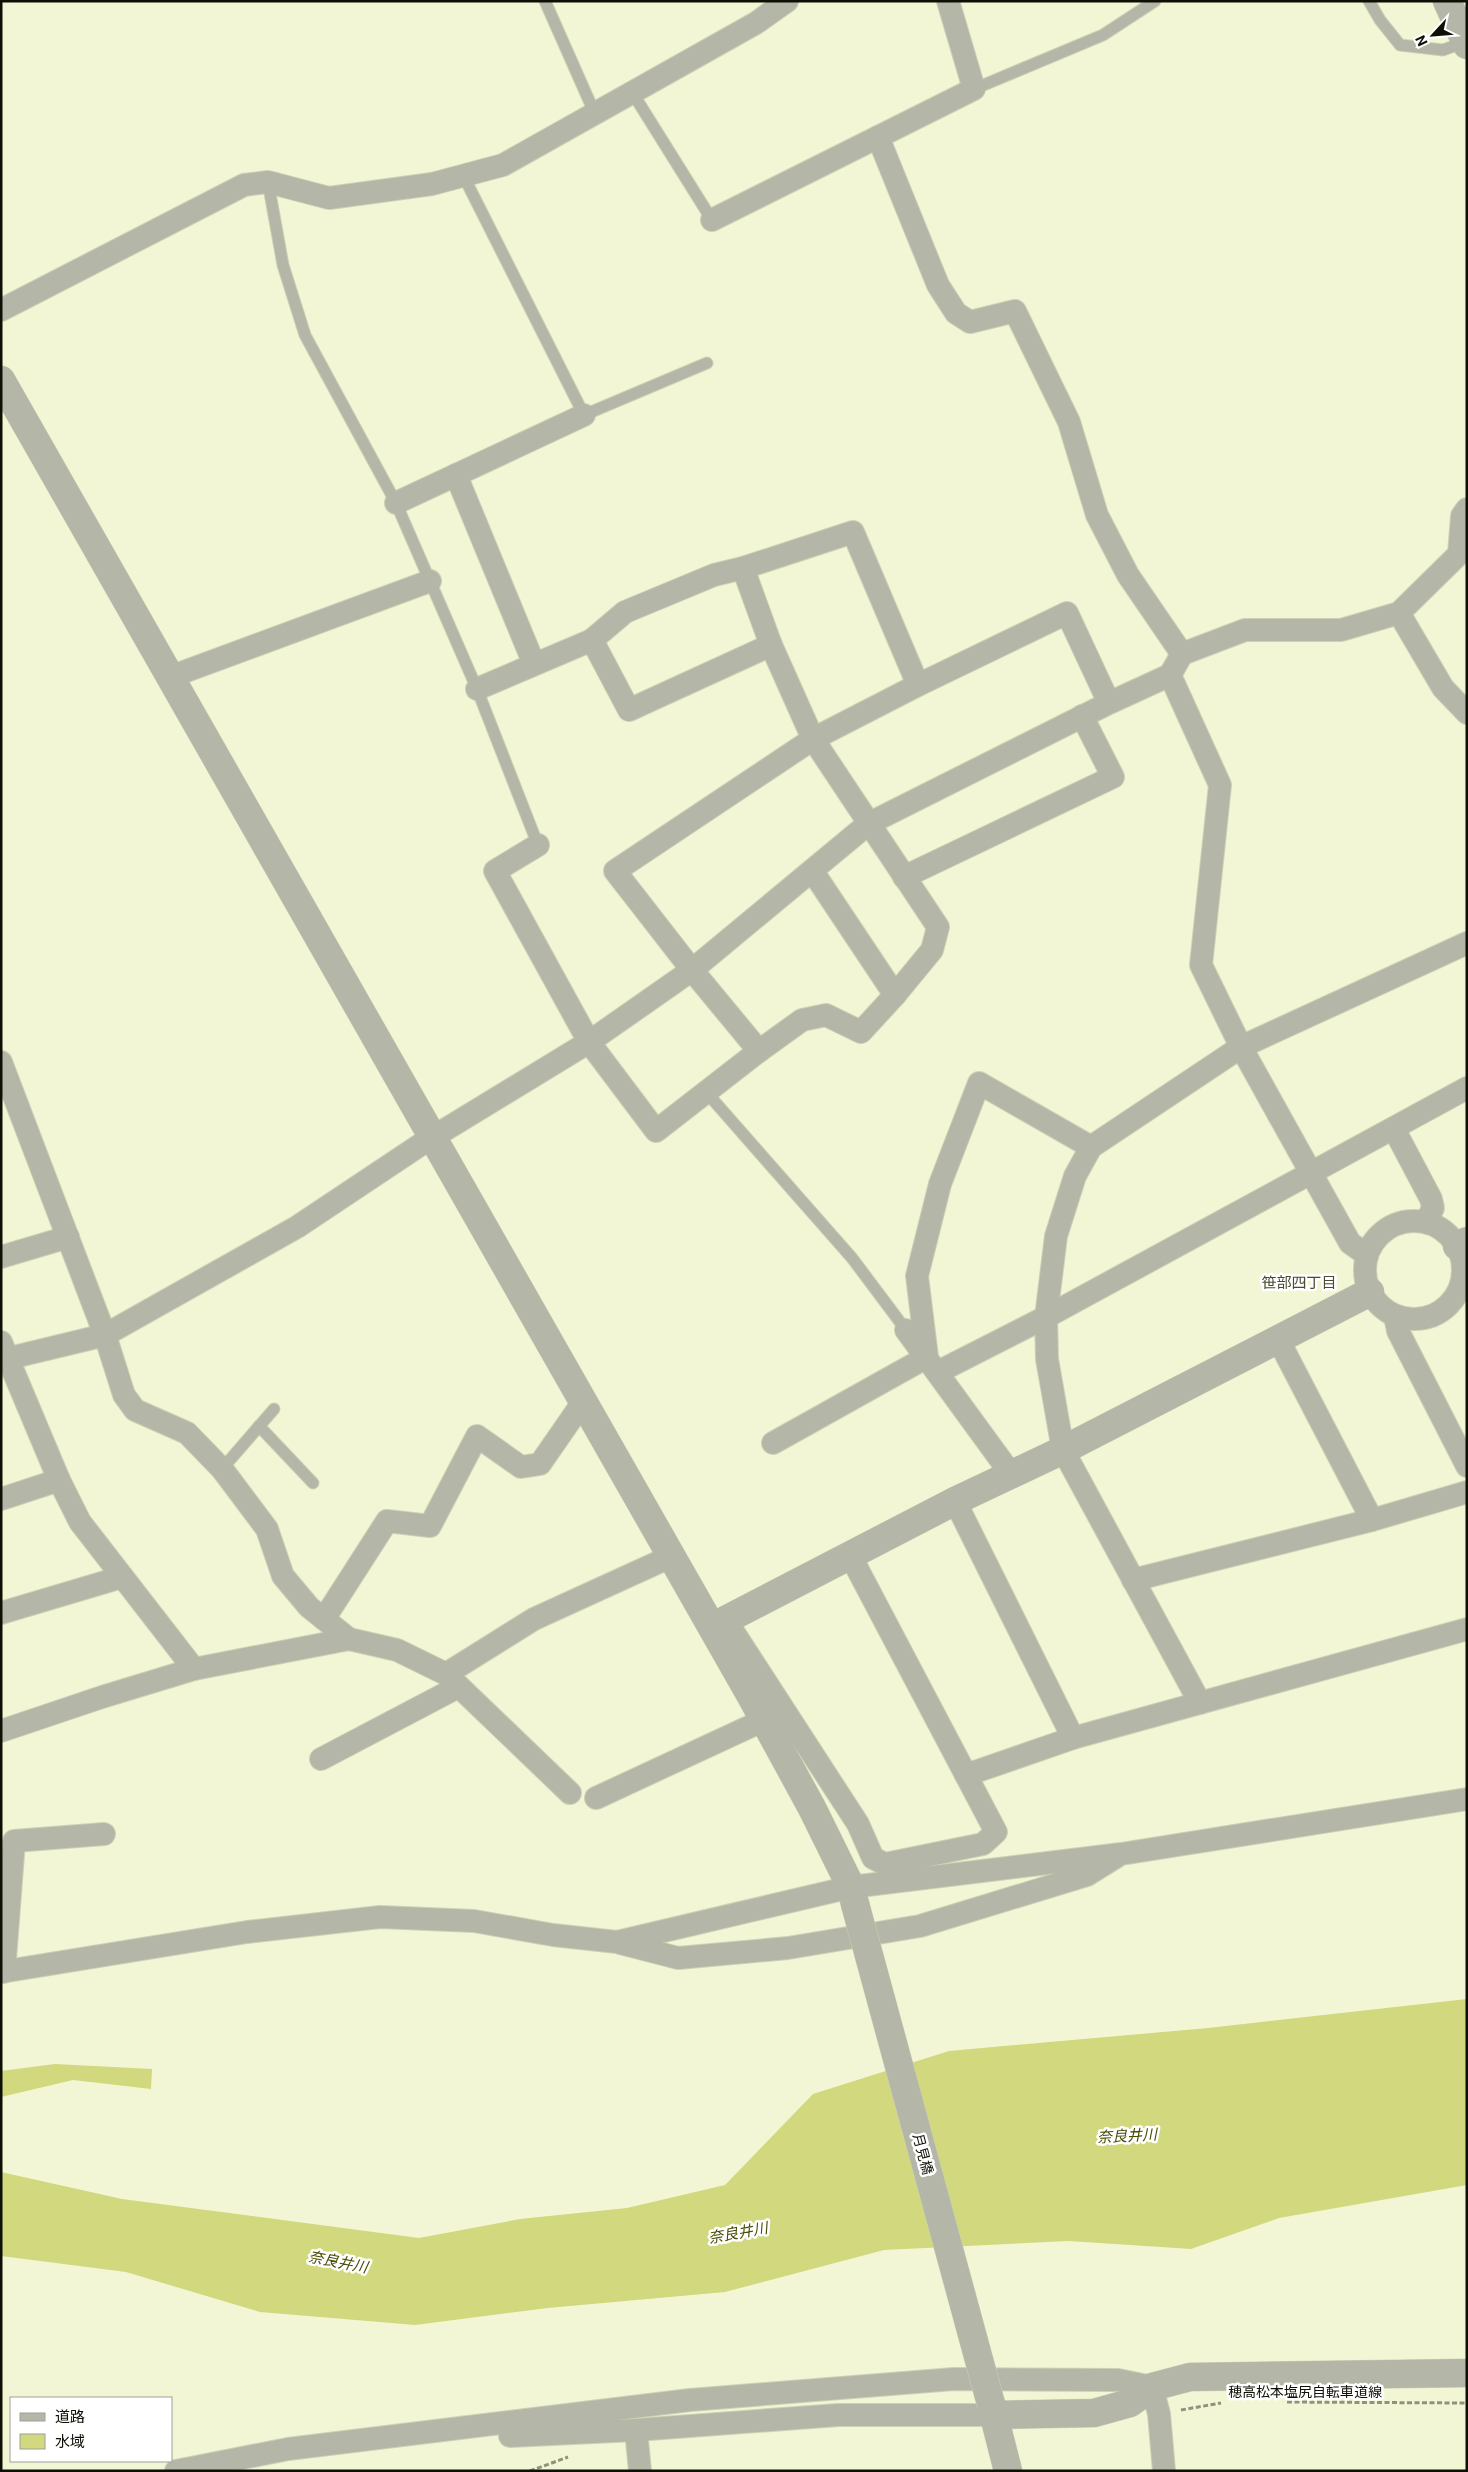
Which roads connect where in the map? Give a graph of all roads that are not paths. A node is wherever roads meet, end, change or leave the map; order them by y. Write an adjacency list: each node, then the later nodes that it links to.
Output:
1 (545, 1): 10 (lane)
2 (787, 1): 9 (street)
3 (948, 1): 8 (street)
4 (1155, 1): 8 (lane)
5 (1369, 1): 7 (lane)
6 (1447, 1): 7 (street)
7 (1466, 43)
8 (974, 89): 11 (street)
9 (632, 92): 10 (street); 14 (lane)
10 (595, 114): 12 (street)
11 (878, 137): 14 (street); 27 (street)
12 (463, 176): 13 (street); 18 (lane)
13 (268, 182): 15 (street); 20 (lane)
14 (712, 220)
15 (1, 310)
16 (707, 363): 18 (lane)
17 (1, 380): 30 (street, 月見橋)
18 (584, 415): 19 (street)
19 (456, 475): 20 (street); 28 (street)
20 (396, 503): 23 (lane)
21 (1467, 509): 24 (street)
22 (743, 568): 25 (street); 26 (street); 31 (street)
23 (430, 581): 30 (street); 32 (lane)
24 (1398, 613): 27 (street); 34 (street)
25 (592, 640): 26 (street); 28 (street)
26 (771, 645): 36 (street)
27 (1182, 654): 29 (street)
28 (534, 664): 32 (street)
29 (1170, 675): 33 (street); 45 (street)
30 (170, 677): 51 (street, 月見橋)
31 (918, 685): 33 (street); 36 (street)
32 (477, 689): 38 (lane)
33 (1109, 703): 35 (street)
34 (1467, 713)
35 (1082, 716): 37 (street); 40 (street)
36 (813, 739): 37 (street); 42 (street)
37 (868, 824): 39 (street); 40 (street)
38 (538, 845): 44 (street)
39 (813, 872): 42 (street); 43 (street)
40 (904, 877): 43 (street)
41 (1467, 943): 45 (street)
42 (692, 970): 44 (street); 46 (street)
43 (895, 995): 46 (street)
44 (589, 1042): 49 (street); 51 (street)
45 (1241, 1047): 52 (street); 53 (street)
46 (759, 1051): 49 (street)
47 (3, 1072): 55 (street)
48 (1467, 1088): 50 (street)
49 (707, 1093): 63 (lane)
50 (1394, 1129): 53 (street); 54 (street)
51 (433, 1138): 64 (street); 68 (street, 月見橋)
52 (1090, 1148): 62 (street); 67 (street)
53 (1312, 1172): 57 (street); 62 (street)
54 (1426, 1222): 56 (street); 57 (street)
55 (68, 1237): 58 (street); 64 (street)
56 (1462, 1243): 59 (street)
57 (1367, 1255): 60 (street)
58 (1, 1257)
59 (1465, 1279): 61 (street)
60 (1370, 1292): 61 (street); 65 (street)
61 (1396, 1316): 73 (street)
62 (1046, 1317): 67 (street); 72 (street)
63 (906, 1330): 67 (street)
64 (104, 1335): 66 (street); 74 (street)
65 (1278, 1339): 72 (street); 81 (street)
66 (3, 1353): 76 (street)
67 (932, 1365): 71 (street); 75 (street)
68 (583, 1402): 83 (street, 月見橋); 87 (street)
69 (274, 1409): 70 (lane)
70 (259, 1426): 74 (lane); 77 (lane)
71 (773, 1443)
72 (1063, 1450): 75 (street); 85 (street)
73 (1467, 1466)
74 (222, 1469): 87 (street)
75 (1011, 1474): 80 (street)
76 (59, 1480): 79 (street); 84 (street)
77 (313, 1483)
78 (1467, 1492): 81 (street)
79 (1, 1499)
80 (954, 1501): 82 (street); 96 (street)
81 (1372, 1520): 85 (street)
82 (850, 1555): 88 (street); 98 (street)
83 (672, 1556): 88 (street, 月見橋); 92 (street)
84 (122, 1577): 86 (street); 91 (street)
85 (1133, 1580): 93 (street)
86 (1, 1613)
87 (324, 1619): 90 (street)
88 (719, 1623): 94 (street, 月見橋); 98 (street)
89 (1467, 1629): 93 (street)
90 (349, 1639): 91 (street); 92 (street)
91 (194, 1669): 95 (street)
92 (452, 1681): 97 (street); 99 (street)
93 (1200, 1703): 96 (street)
94 (764, 1720): 100 (street); 104 (street, 月見橋)
95 (1, 1731)
96 (1073, 1738): 98 (street)
97 (321, 1759)
98 (966, 1775)
99 (570, 1793)
100 (596, 1798)
101 (1467, 1798): 103 (street)
102 (104, 1834): 106 (street)
103 (1121, 1854): 104 (street); 105 (street)
104 (853, 1896): 105 (street); 109 (street, 月見橋, bridge)
105 (616, 1942): 106 (street)
106 (3, 1972)
107 (1467, 2373): 108 (street)
108 (1152, 2387): 109 (street); 110 (street); 115 (street)
109 (992, 2410): 111 (street); 114 (street, 月見橋)
110 (460, 2428): 111 (street); 112 (street)
111 (636, 2430): 113 (street)
112 (176, 2471)
113 (640, 2471)
114 (1008, 2471)
115 (1164, 2471)

